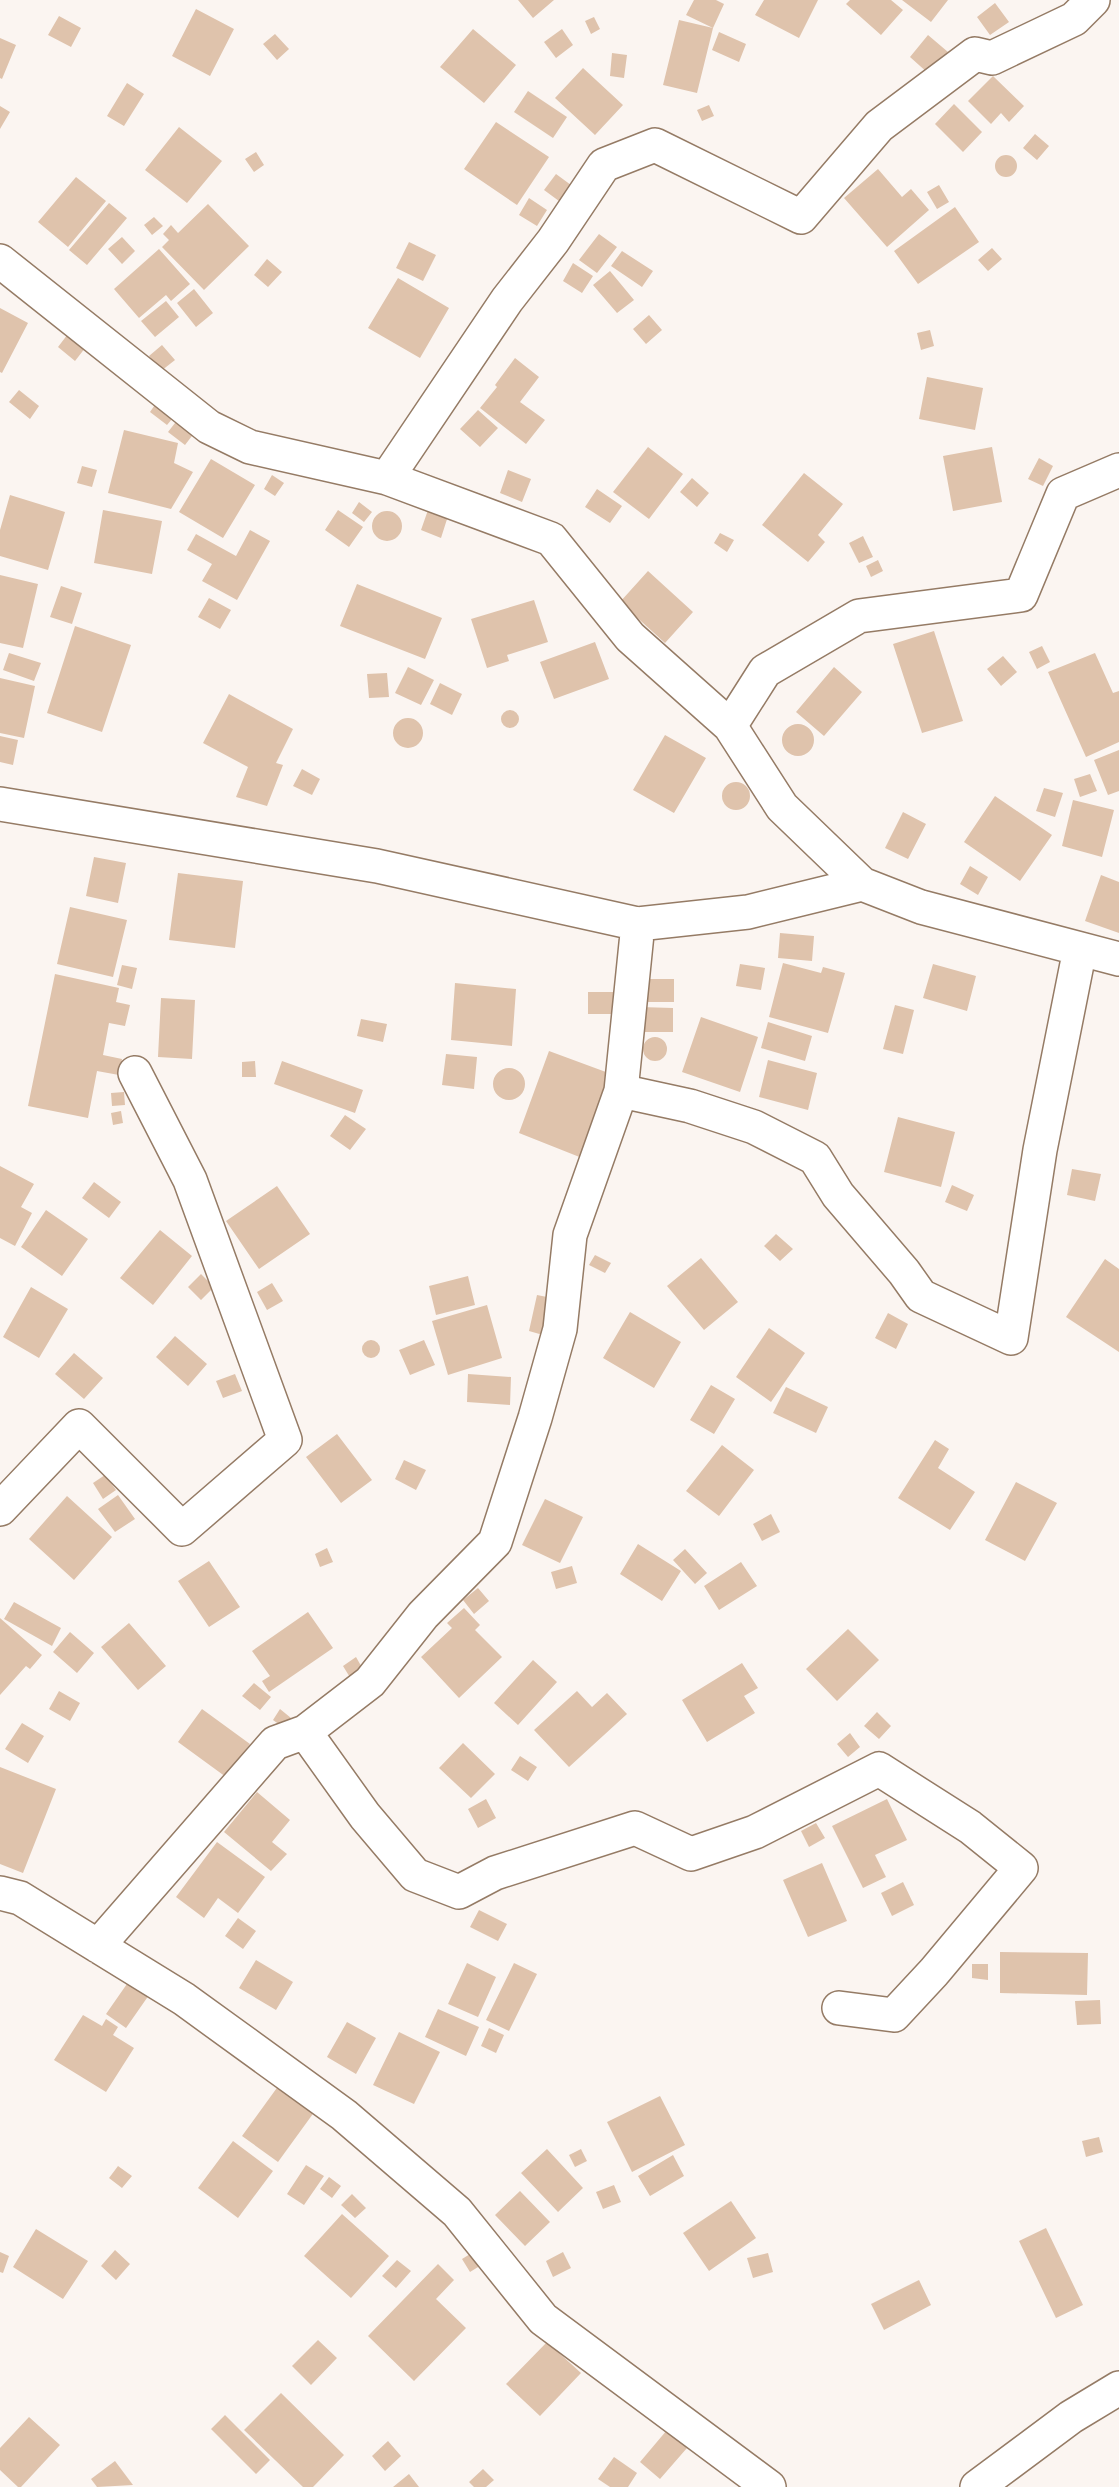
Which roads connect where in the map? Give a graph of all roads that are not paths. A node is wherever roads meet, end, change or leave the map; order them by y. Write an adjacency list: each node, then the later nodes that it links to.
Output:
1 (1093, 0): 4 (street)
2 (0, 261): 4 (street)
3 (1119, 470): 5 (street)
4 (387, 477): 5 (street)
5 (730, 726): 7 (street)
6 (0, 804): 8 (street)
7 (862, 884): 8 (street); 9 (street)
8 (638, 924): 12 (street)
9 (1080, 949): 10 (street); 12 (street)
10 (1119, 959)
11 (135, 1073): 13 (street)
12 (621, 1091): 14 (street)
13 (0, 1509)
14 (305, 1732): 16 (street); 17 (street)
15 (0, 1893): 16 (street)
16 (98, 1946): 19 (street)
17 (839, 2008)
18 (1119, 2388): 20 (street)
19 (769, 2487)
20 (977, 2487)

